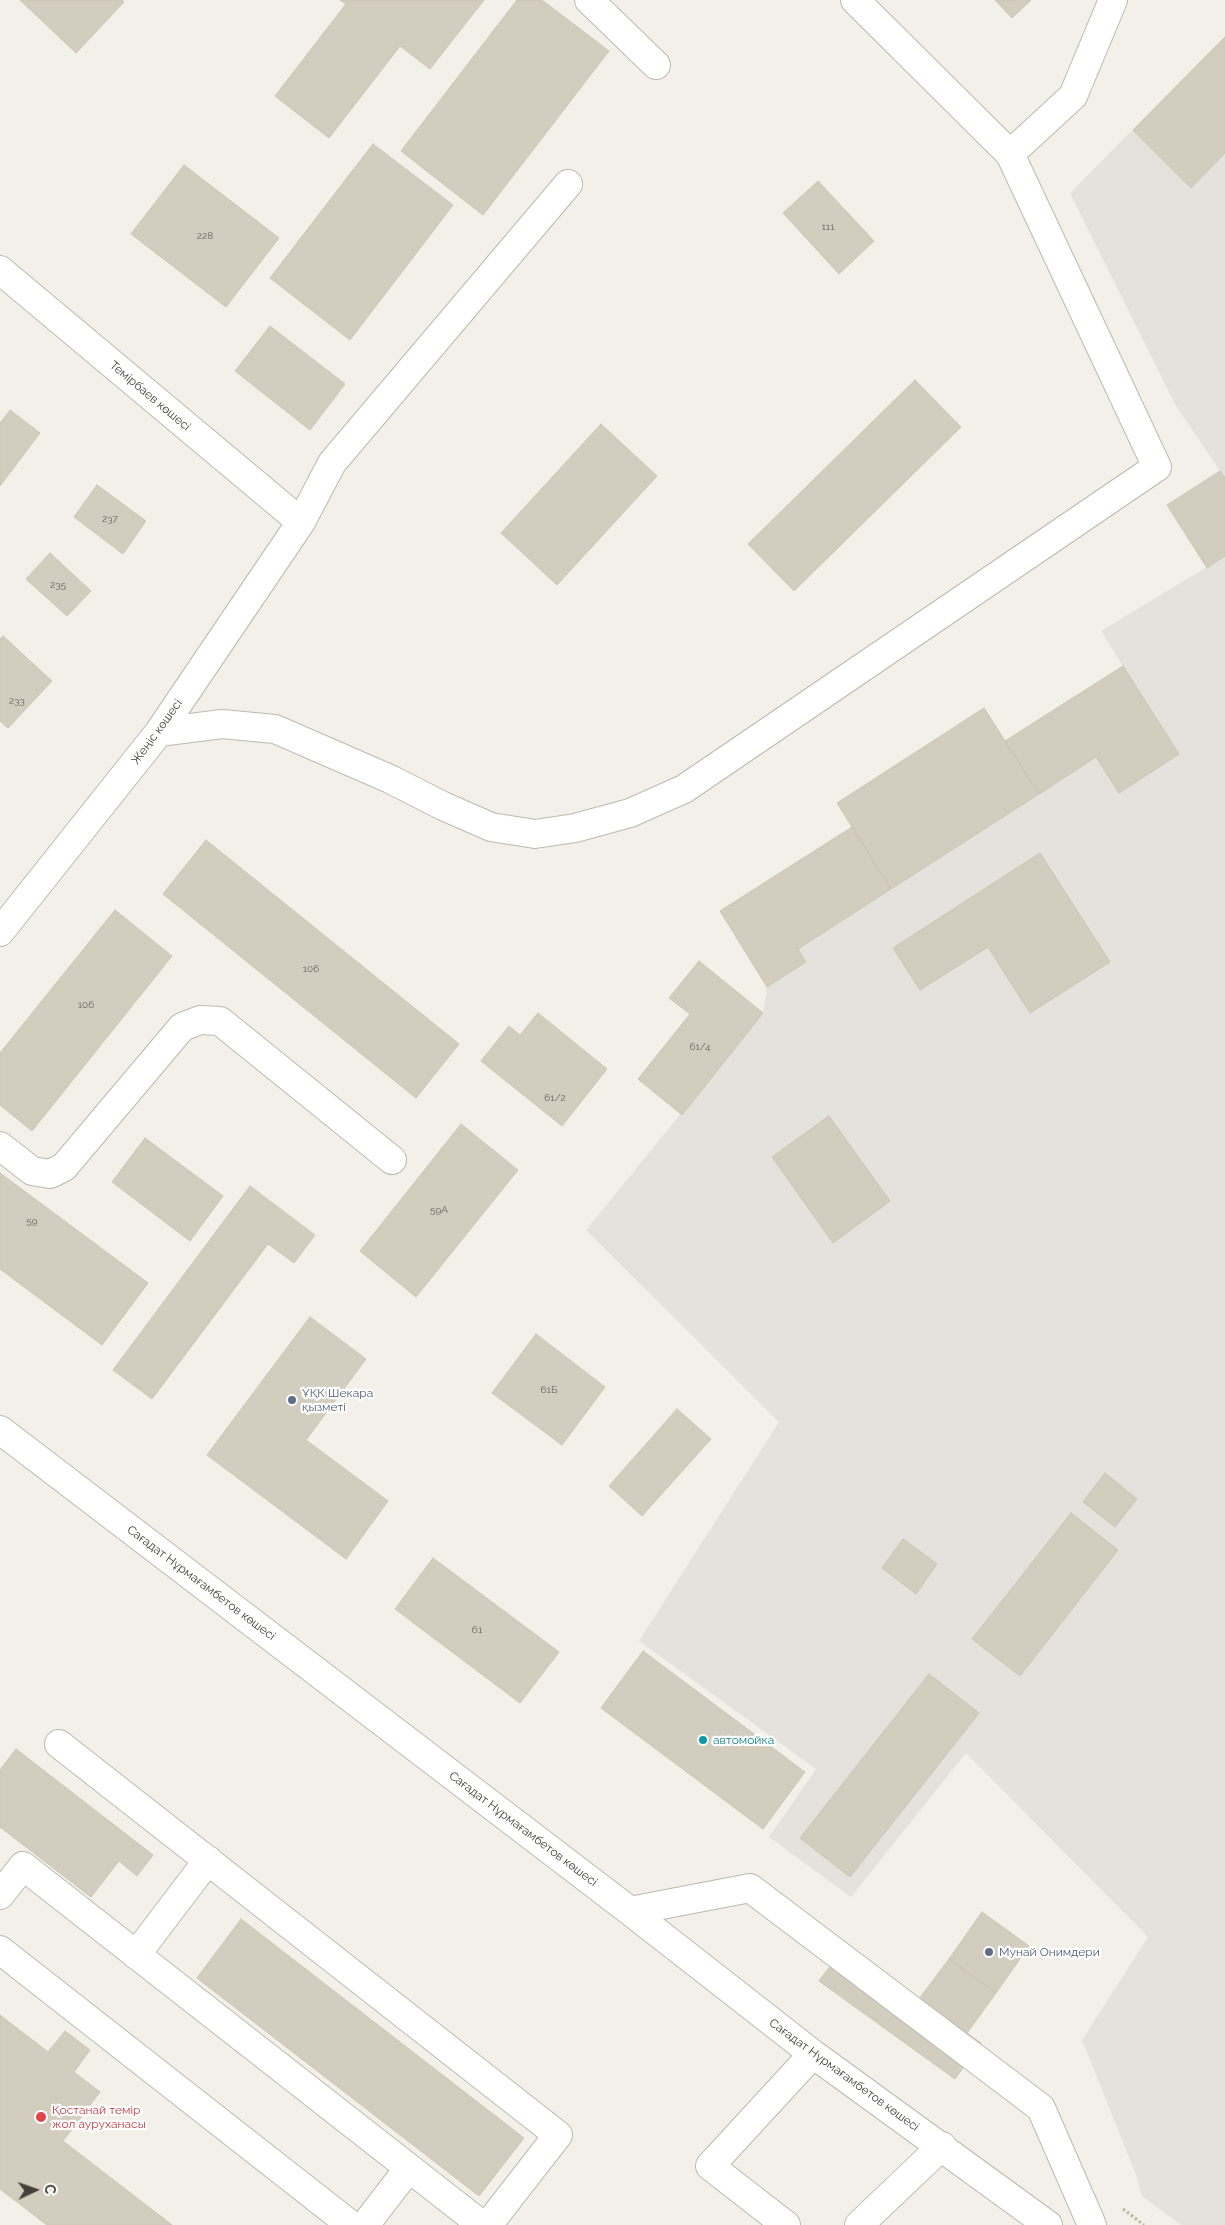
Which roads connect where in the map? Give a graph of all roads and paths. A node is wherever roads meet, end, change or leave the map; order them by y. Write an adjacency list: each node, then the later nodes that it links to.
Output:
1 (588, 0): 4 (street)
2 (855, 0): 5 (street)
3 (1112, 0): 5 (street)
4 (656, 65)
5 (1010, 154): 9 (street)
6 (568, 184): 8 (street, Жеңіс көшесі)
7 (0, 270): 8 (street, Темірбаев көшесі)
8 (301, 522): 9 (street, Жеңіс көшесі)
9 (159, 732): 10 (street, Жеңіс көшесі)
10 (0, 932)
11 (0, 1146): 12 (street)
12 (392, 1160)
13 (0, 1430): 17 (street, Сағадат Нұрмағамбетов көшесі)
14 (59, 1744): 15 (street)
15 (208, 1860): 19 (street); 26 (street)
16 (0, 1895): 19 (street)
17 (630, 1911): 20 (street, Сағадат Нұрмағамбетов көшесі); 30 (street)
18 (0, 1950): 23 (street)
19 (136, 1955): 22 (street)
20 (813, 2054): 21 (street, Сағадат Нұрмағамбетов көшесі); 27 (street)
21 (942, 2146): 28 (street); 29 (street, Сағадат Нұрмағамбетов көшесі)
22 (409, 2168): 24 (street); 25 (street)
23 (351, 2225)
24 (365, 2225)
25 (482, 2225)
26 (488, 2225)
27 (786, 2225)
28 (859, 2225)
29 (1048, 2225)
30 (1092, 2225)

